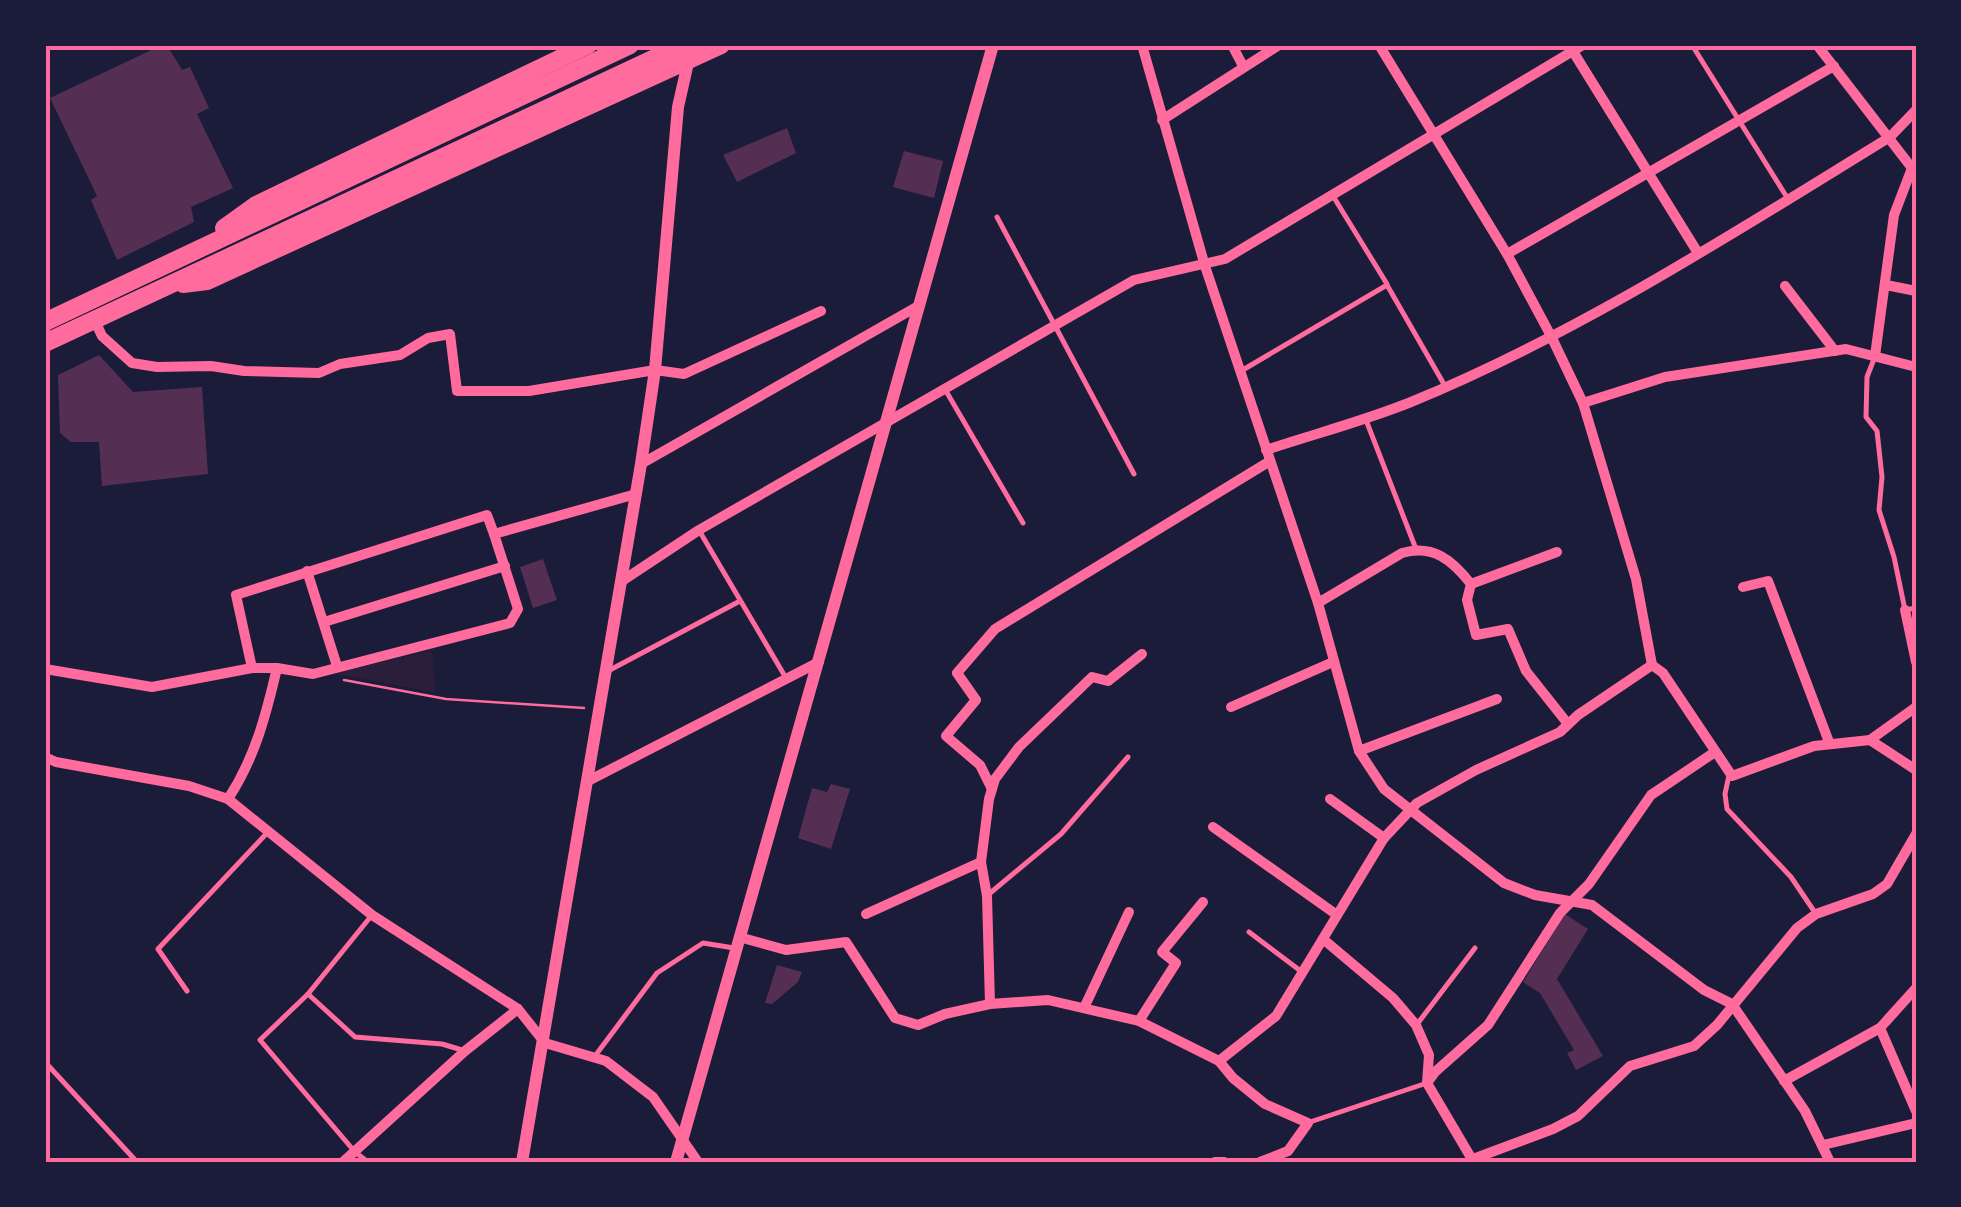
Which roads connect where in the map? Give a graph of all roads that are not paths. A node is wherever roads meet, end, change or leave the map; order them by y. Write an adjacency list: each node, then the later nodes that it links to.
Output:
1 (588, 45): 27 (highway)
2 (630, 45): 27 (highway)
3 (721, 45): 12 (highway)
4 (993, 45): 34 (street)
5 (1142, 45): 16 (street)
6 (1232, 45): 13 (street)
7 (1279, 45): 13 (street)
8 (1379, 45): 18 (street)
9 (1692, 45): 17 (lane)
10 (1817, 45): 14 (street)
11 (1575, 47): 18 (street); 21 (street)
12 (688, 50): 31 (highway); 31 (highway); 44 (street)
13 (1244, 66): 16 (street)
14 (1834, 66): 17 (street); 19 (street)
15 (1916, 110): 19 (street)
16 (1162, 120): 28 (street)
17 (1738, 120): 21 (street); 23 (lane)
18 (1434, 134): 22 (street); 26 (street)
19 (1890, 137): 20 (street); 23 (street)
20 (1914, 170): 30 (street)
21 (1648, 173): 25 (street); 26 (street)
22 (1331, 193): 28 (street); 29 (lane)
23 (1788, 199): 25 (street)
24 (997, 218): 38 (lane)
25 (1698, 253): 39 (street)
26 (1507, 254): 39 (street)
27 (187, 255): 37 (highway)
28 (1205, 266): 38 (street); 45 (street)
29 (1387, 284): 45 (lane); 46 (lane)
30 (1886, 285): 33 (street); 42 (street)
31 (164, 286): 36 (highway)
32 (1785, 286): 41 (street)
33 (1916, 291)
34 (920, 304): 50 (street); 52 (street)
35 (821, 311): 44 (street)
36 (94, 319): 40 (highway); 44 (street)
37 (45, 322)
38 (1054, 328): 47 (street); 53 (lane)
39 (1551, 336): 46 (street); 48 (street)
40 (45, 343)
41 (1835, 351): 42 (street); 48 (street)
42 (1875, 356): 43 (street); 67 (lane)
43 (1916, 367)
44 (655, 370): 52 (street)
45 (1240, 371): 51 (street)
46 (1446, 386): 49 (street)
47 (945, 388): 50 (street); 55 (lane)
48 (1583, 403): 73 (street)
49 (1365, 417): 51 (street); 58 (lane)
50 (887, 421): 56 (street); 70 (street)
51 (1268, 456): 66 (street); 93 (street)
52 (641, 464): 54 (street)
53 (1134, 474)
54 (636, 494): 57 (street); 62 (street)
55 (1023, 522)
56 (699, 530): 62 (street); 65 (lane)
57 (494, 534): 60 (street); 61 (street)
58 (1416, 549): 63 (street); 66 (street)
59 (1557, 552): 63 (street)
60 (505, 566): 68 (street); 74 (street)
61 (307, 571): 68 (street); 75 (street)
62 (622, 581): 78 (street)
63 (1471, 584): 83 (street)
64 (1743, 587): 85 (street)
65 (741, 601): 78 (lane); 79 (lane)
66 (1318, 604): 71 (street)
67 (1911, 609): 72 (street)
68 (324, 622): 74 (street)
69 (1142, 654): 93 (street)
70 (819, 662): 79 (street); 112 (street)
71 (1333, 662): 81 (street); 86 (street)
72 (1916, 662)
73 (1652, 665): 83 (street); 87 (street)
74 (338, 666): 76 (street)
75 (252, 668): 76 (street); 77 (street)
76 (277, 668): 94 (street)
77 (45, 669)
78 (606, 673): 92 (street)
79 (787, 679): 92 (street)
80 (1497, 699): 86 (street)
81 (1231, 707)
82 (1916, 707): 84 (street)
83 (1568, 724): 96 (street)
84 (1870, 740): 85 (street); 90 (street)
85 (1829, 742): 91 (street)
86 (1359, 750): 96 (street)
87 (1715, 752): 91 (street); 104 (street)
88 (1128, 757): 102 (lane)
89 (49, 762): 94 (street)
90 (1916, 770)
91 (1730, 773): 107 (lane)
92 (588, 781): 125 (street)
93 (992, 789): 101 (street)
94 (228, 799): 98 (street)
95 (1330, 799): 100 (street)
96 (1410, 810): 100 (street); 104 (street)
97 (1212, 827): 109 (street)
98 (270, 831): 108 (street); 116 (lane)
99 (1916, 834): 107 (street)
100 (1384, 838): 109 (street)
101 (981, 862): 102 (street); 106 (street)
102 (987, 896): 118 (street)
103 (1203, 902): 122 (street)
104 (1574, 902): 119 (street); 131 (street)
105 (1129, 912): 120 (street)
106 (866, 914)
107 (1816, 914): 119 (street)
108 (372, 915): 117 (lane); 121 (street)
109 (1337, 915): 111 (street)
110 (1248, 932): 114 (lane)
111 (1323, 938): 114 (street); 123 (street)
112 (738, 943): 118 (street); 127 (lane); 135 (street)
113 (1475, 948): 123 (lane)
114 (1302, 972): 128 (street)
115 (1916, 988): 124 (street)
116 (188, 990)
117 (308, 994): 126 (lane); 137 (lane)
118 (990, 1004): 120 (street)
119 (1732, 1004): 130 (street); 138 (street)
120 (1084, 1008): 122 (street)
121 (518, 1009): 125 (street); 126 (street)
122 (1139, 1021): 128 (street)
123 (1416, 1026): 131 (street)
124 (1880, 1028): 130 (street); 132 (street)
125 (545, 1043): 127 (street); 142 (street)
126 (465, 1051): 137 (street)
127 (594, 1058): 135 (street)
128 (1219, 1060): 133 (street)
129 (45, 1062): 139 (lane)
130 (1784, 1081): 136 (street)
131 (1427, 1083): 133 (lane); 138 (street)
132 (1916, 1111)
133 (1308, 1123): 147 (street)
134 (1916, 1123): 136 (street)
135 (682, 1138): 143 (street); 144 (street)
136 (1822, 1146): 148 (street)
137 (355, 1152): 140 (street); 141 (lane)
138 (1473, 1160)
139 (137, 1162)
140 (343, 1162)
141 (368, 1162)
142 (522, 1162)
143 (676, 1162)
144 (698, 1162)
145 (1215, 1162): 146 (street)
146 (1224, 1162)
147 (1260, 1162)
148 (1830, 1162)

